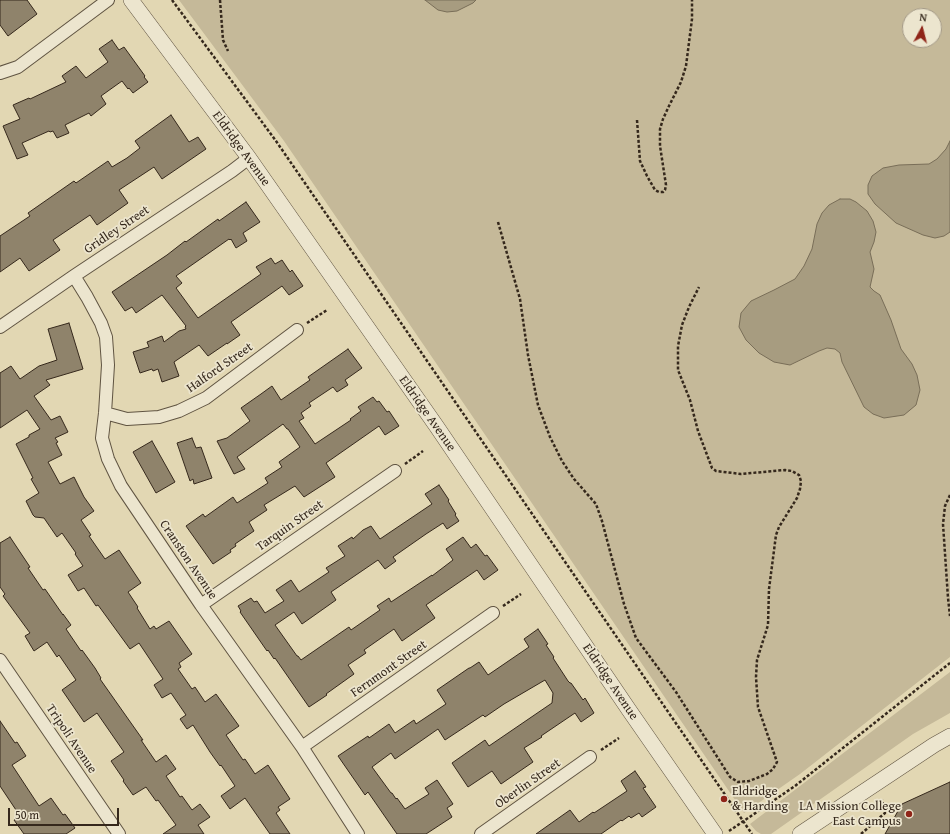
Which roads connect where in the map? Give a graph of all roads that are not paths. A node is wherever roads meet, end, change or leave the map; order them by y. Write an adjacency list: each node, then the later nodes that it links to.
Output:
1 (108, 0): 3 (street)
2 (131, 0): 4 (street, Eldridge Avenue)
3 (0, 73)
4 (249, 158): 5 (street, Gridley Street); 19 (street, Eldridge Avenue)
5 (74, 276): 6 (street, Gridley Street); 8 (street, Cranston Avenue)
6 (0, 327)
7 (297, 330): 8 (street, Halford Street)
8 (105, 413): 10 (street, Cranston Avenue)
9 (395, 471): 10 (street, Tarquin Street)
10 (201, 605): 14 (street, Cranston Avenue)
11 (493, 613): 14 (street, Fernmont Street)
12 (0, 660): 16 (street, Tripoli Avenue)
13 (950, 736): 20 (street)
14 (302, 747): 17 (street, Cranston Avenue)
15 (590, 757): 18 (street, Oberlin Street)
16 (119, 834)
17 (358, 834)
18 (481, 834)
19 (715, 834)
20 (800, 834)

